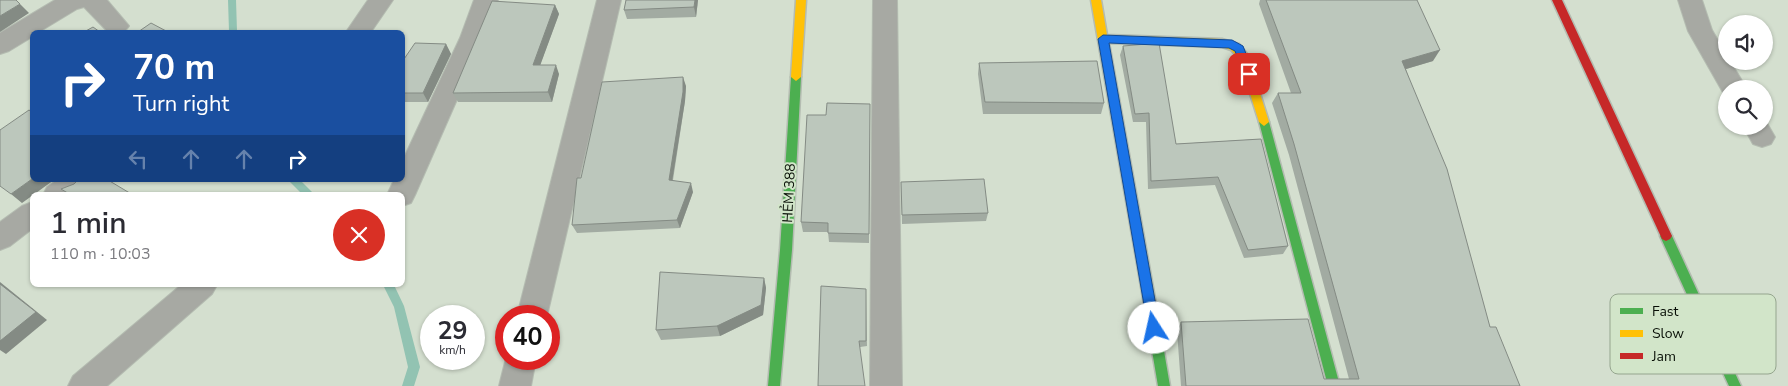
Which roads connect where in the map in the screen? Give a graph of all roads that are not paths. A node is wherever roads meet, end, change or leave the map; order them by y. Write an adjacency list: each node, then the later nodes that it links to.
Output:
1 (80, 0): 14 (street)
2 (90, 0): 11 (street)
3 (381, 0): 12 (street)
4 (486, 0): 18 (street)
5 (609, 0): 23 (street)
6 (801, 0): 28 (street, HẺM 388)
7 (885, 0): 29 (street)
8 (1096, 0): 13 (street)
9 (1557, 0): 22 (street)
10 (1690, 0): 15 (street)
11 (117, 26)
12 (359, 30)
13 (1103, 39): 30 (street); 31 (street)
14 (0, 45)
15 (1729, 80)
16 (75, 182): 17 (street)
17 (62, 192)
18 (402, 192)
19 (30, 216): 20 (street)
20 (0, 238)
21 (200, 287): 26 (street)
22 (1693, 294)
23 (535, 305)
24 (519, 370): 27 (street)
25 (1729, 374): 32 (street)
26 (84, 386)
27 (515, 386)
28 (774, 386)
29 (886, 386)
30 (1164, 386)
31 (1334, 386)
32 (1735, 386)

